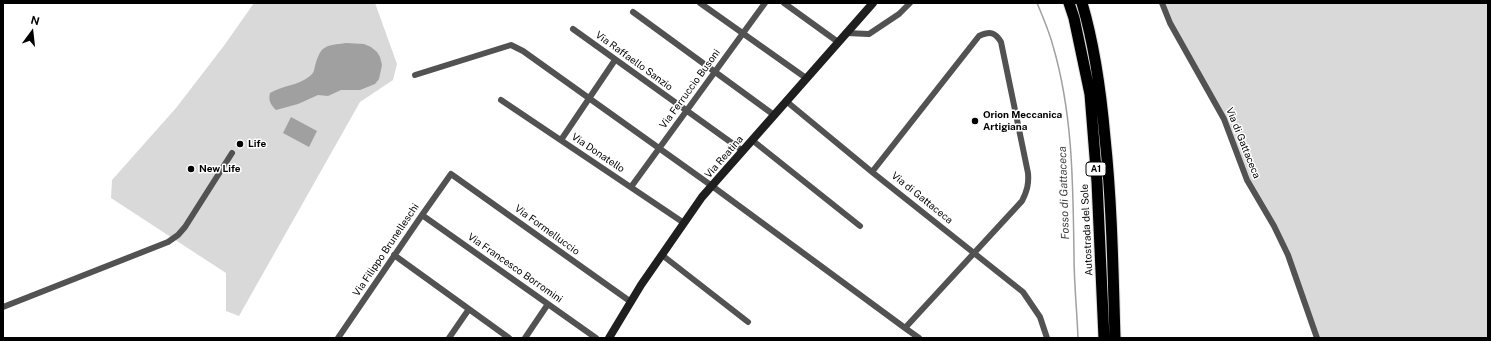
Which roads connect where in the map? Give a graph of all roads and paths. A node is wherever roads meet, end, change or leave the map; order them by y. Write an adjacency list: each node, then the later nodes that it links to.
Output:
1 (700, 3): 11 (street)
2 (765, 3): 11 (street, Via Ferruccio Busoni)
3 (784, 3): 13 (street)
4 (910, 3): 12 (street)
5 (1069, 3): 52 (highway, Autostrada del Sole / A1)
6 (1082, 3): 53 (highway, A1)
7 (1162, 3): 54 (street, Via di Gattaceca)
8 (870, 4): 12 (street, Via Reatina)
9 (633, 12): 15 (street)
10 (573, 29): 14 (street, Via Raffaello Sanzio)
11 (743, 33): 15 (street, Via Ferruccio Busoni); 17 (street)
12 (846, 33): 13 (street, Via Reatina)
13 (838, 42): 17 (street, Via Reatina)
14 (615, 60): 18 (street); 21 (street, Via Raffaello Sanzio)
15 (715, 71): 21 (street, Via Ferruccio Busoni); 22 (street)
16 (415, 75): 18 (street)
17 (806, 78): 20 (street, Via Reatina)
18 (589, 99): 23 (street); 25 (street)
19 (501, 100): 23 (street, Via Donatello)
20 (786, 101): 22 (street, Via Reatina); 28 (street, Via di Gattaceca)
21 (686, 111): 25 (street, Via Ferruccio Busoni); 26 (street, Via Raffaello Sanzio)
22 (774, 115): 24 (street, Via Reatina)
23 (561, 140): 31 (street, Via Donatello)
24 (752, 140): 26 (street, Via Reatina); 34 (street)
25 (659, 148): 30 (street); 31 (street, Via Ferruccio Busoni)
26 (743, 151): 30 (street, Via Reatina)
27 (232, 153): 40 (street)
28 (872, 172): 35 (street, Via di Gattaceca); 35 (street)
29 (452, 174): 32 (street, Via Filippo Brunelleschi); 38 (street, Via Formelluccio)
30 (712, 186): 33 (street, Via Reatina); 43 (street)
31 (631, 187): 33 (street, Via Donatello)
32 (422, 215): 36 (street, Via Filippo Brunelleschi); 39 (street, Via Francesco Borromini)
33 (684, 223): 37 (street, Via Reatina)
34 (860, 226)
35 (974, 253): 43 (street); 51 (street, Via di Gattaceca)
36 (394, 255): 41 (street); 44 (street, Via Filippo Brunelleschi)
37 (662, 255): 38 (street, Via Reatina); 42 (street)
38 (631, 302): 49 (street, Via Reatina)
39 (548, 304): 47 (street); 48 (street, Via Francesco Borromini)
40 (3, 307)
41 (469, 309): 45 (street); 46 (street)
42 (748, 322)
43 (905, 328): 50 (street)
44 (338, 338)
45 (449, 338)
46 (509, 338)
47 (525, 338)
48 (596, 338)
49 (609, 338)
50 (919, 338)
51 (1047, 338)
52 (1104, 338)
53 (1116, 338)
54 (1317, 338)

